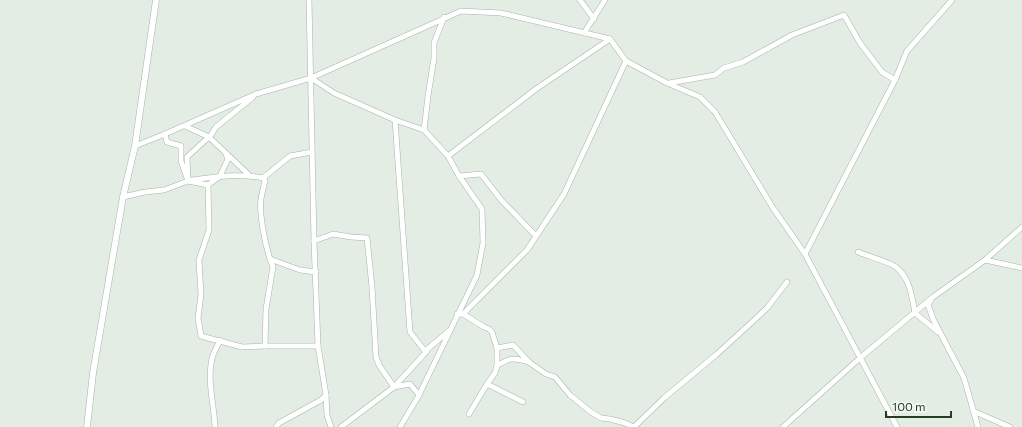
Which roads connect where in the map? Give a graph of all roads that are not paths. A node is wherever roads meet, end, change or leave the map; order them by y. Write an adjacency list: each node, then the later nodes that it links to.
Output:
1 (156, 0): 20 (street)
2 (309, 0): 11 (street)
3 (580, 0): 7 (street)
4 (605, 0): 7 (street)
5 (952, 0): 12 (street)
6 (444, 17): 8 (street); 11 (street); 17 (street)
7 (594, 19): 8 (street)
8 (584, 33): 9 (street)
9 (610, 39): 10 (street); 23 (street)
10 (626, 61): 13 (street); 32 (street)
11 (311, 78): 14 (street); 15 (street); 22 (street)
12 (896, 80): 13 (street); 35 (street)
13 (667, 83): 35 (street)
14 (256, 94): 16 (street); 19 (street)
15 (395, 120): 17 (street); 51 (street)
16 (185, 126): 18 (street); 19 (street)
17 (424, 130): 23 (street)
18 (165, 134): 20 (street); 28 (street)
19 (209, 137): 21 (street); 28 (street)
20 (134, 146): 30 (street)
21 (224, 151): 24 (street); 25 (street)
22 (312, 152): 27 (street); 33 (street)
23 (448, 156): 26 (street)
24 (248, 175): 25 (street); 27 (street)
25 (220, 176): 28 (street); 29 (street)
26 (459, 176): 32 (street); 43 (street)
27 (263, 178): 36 (street)
28 (188, 181): 29 (street); 30 (street)
29 (208, 185): 47 (street)
30 (123, 197): 62 (street)
31 (1022, 227): 37 (street)
32 (536, 236): 44 (street)
33 (314, 240): 39 (street); 56 (street)
34 (858, 252): 42 (street)
35 (805, 254): 52 (street)
36 (270, 259): 39 (street); 48 (street)
37 (985, 260): 38 (street); 41 (street)
38 (1022, 268)
39 (316, 272): 49 (street)
40 (787, 282): 68 (street)
41 (933, 297): 42 (street); 46 (street)
42 (915, 313): 46 (street); 52 (street)
43 (457, 314): 44 (street); 45 (street)
44 (464, 314): 50 (street)
45 (452, 329): 51 (street); 58 (street)
46 (943, 336): 60 (street)
47 (220, 340): 48 (street); 63 (street)
48 (265, 346): 49 (street)
49 (318, 346): 57 (street)
50 (497, 348): 53 (street); 54 (street)
51 (425, 351): 56 (street)
52 (860, 358): 69 (street); 70 (street)
53 (530, 363): 54 (street); 68 (street)
54 (497, 366): 55 (street)
55 (487, 384): 59 (street); 61 (street)
56 (394, 387): 58 (street); 66 (street)
57 (326, 395): 64 (street); 65 (street)
58 (419, 395): 67 (street)
59 (523, 402)
60 (973, 411): 71 (street); 72 (street)
61 (469, 414)
62 (87, 427)
63 (215, 427)
64 (276, 427)
65 (331, 427)
66 (341, 427)
67 (400, 427)
68 (634, 427)
69 (783, 427)
70 (898, 427)
71 (978, 427)
72 (1010, 427)

